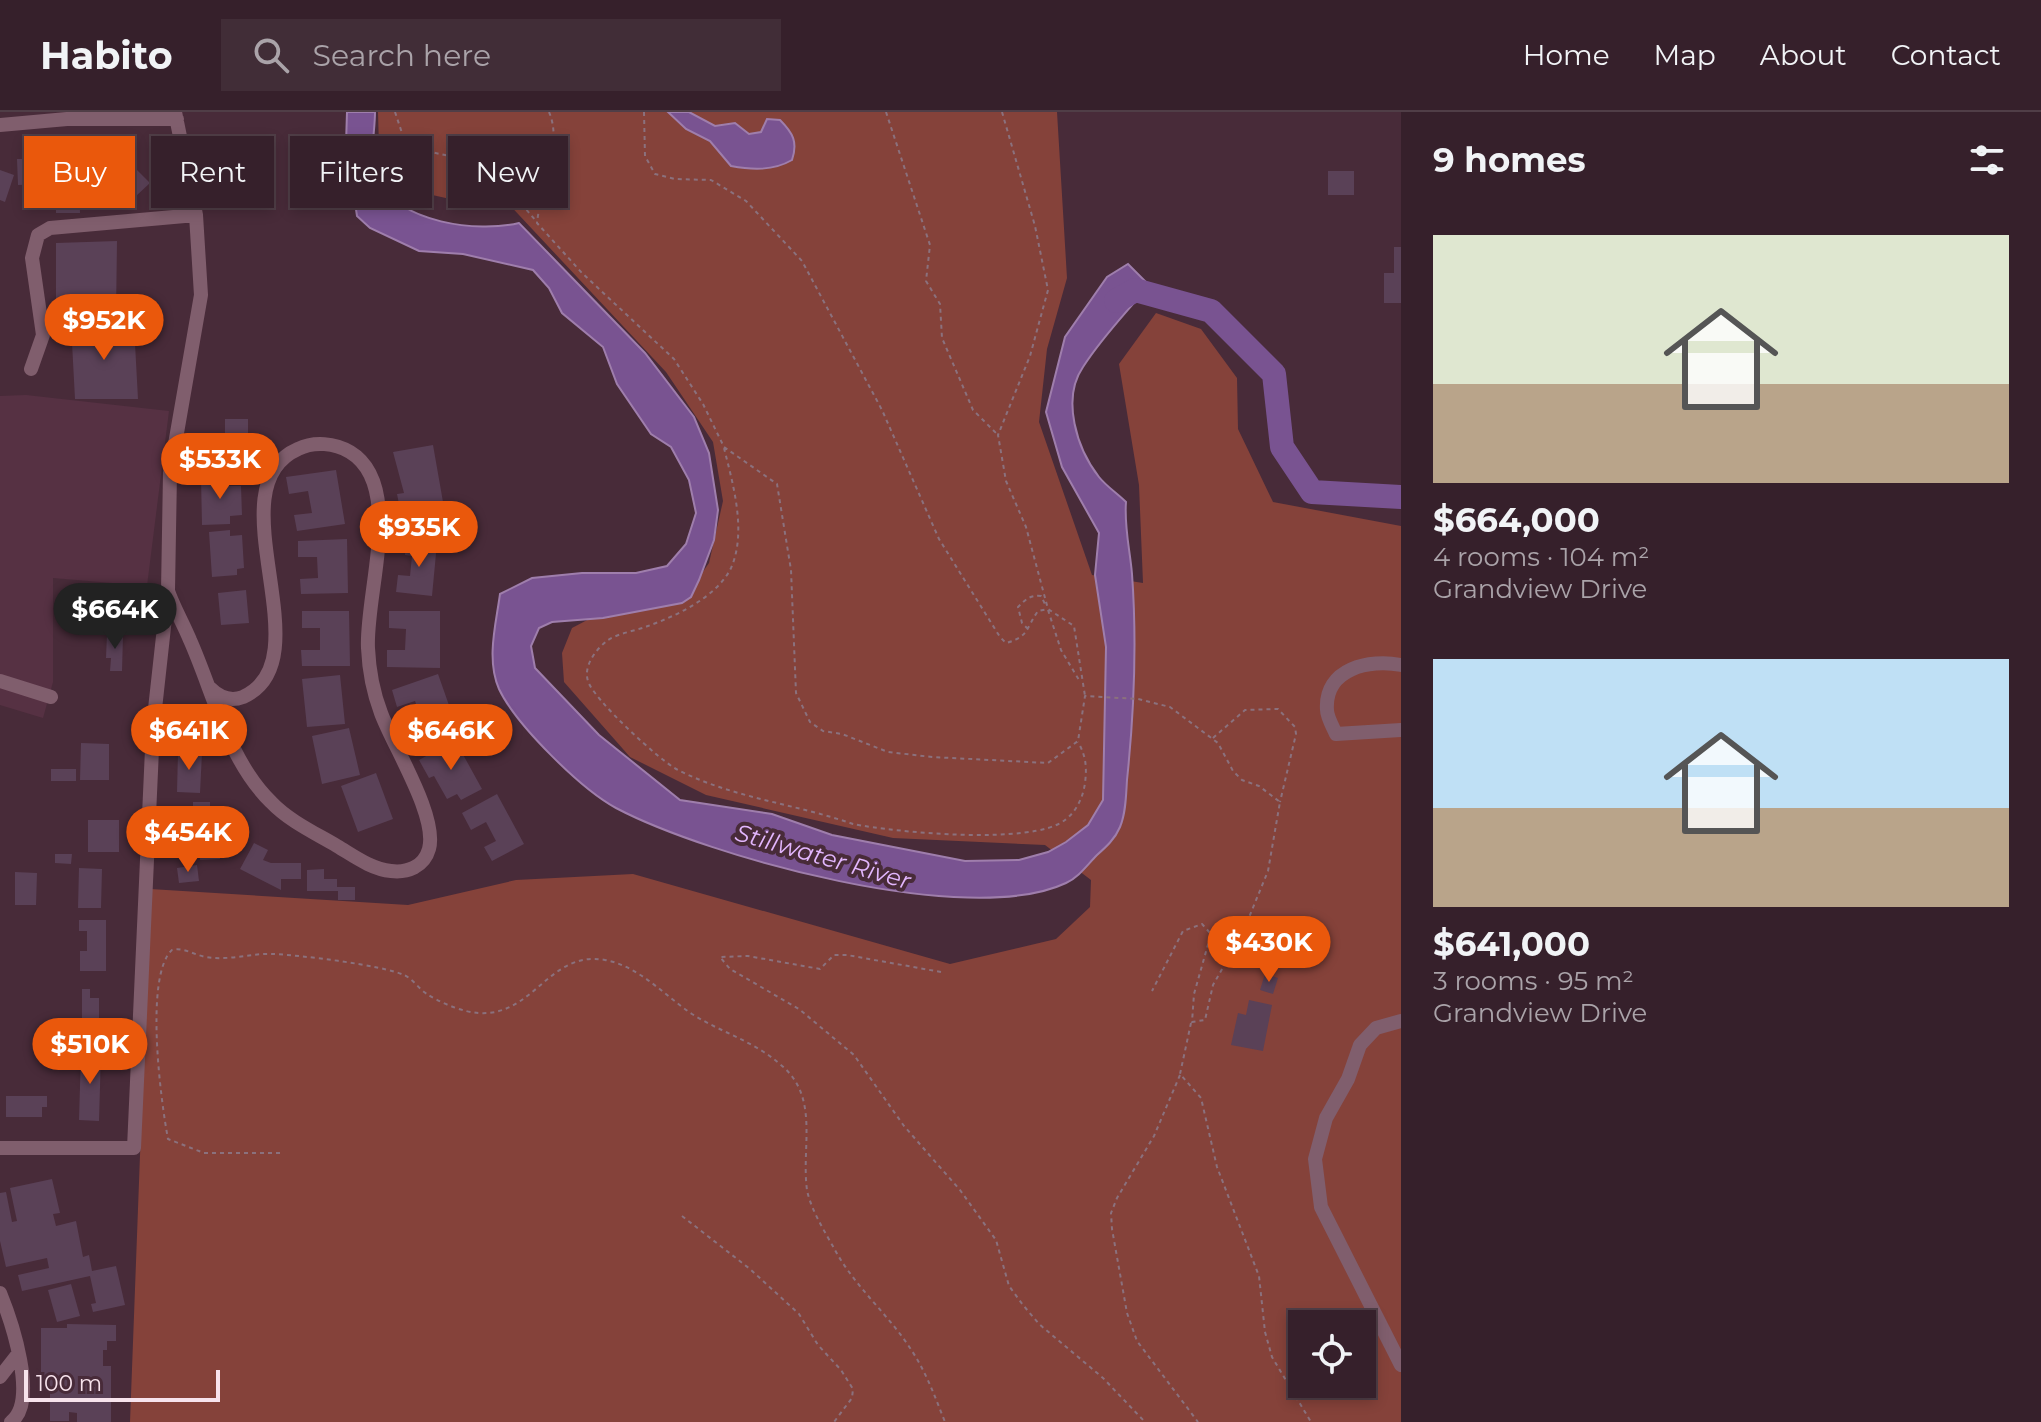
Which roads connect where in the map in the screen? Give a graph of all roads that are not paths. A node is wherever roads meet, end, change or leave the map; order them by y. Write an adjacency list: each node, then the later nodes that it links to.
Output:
1 (176, 116): 2 (street); 3 (street)
2 (0, 125)
3 (196, 215): 4 (street); 5 (street)
4 (31, 369)
5 (168, 591): 8 (street); 12 (street)
6 (1401, 665): 10 (street)
7 (0, 681): 9 (street)
8 (210, 688): 8 (street)
9 (51, 697)
10 (1401, 730)
11 (1401, 1021): 15 (street)
12 (0, 1148)
13 (0, 1293): 14 (street)
14 (18, 1354): 16 (street); 17 (street)
15 (1401, 1365)
16 (0, 1377)
17 (11, 1422)

